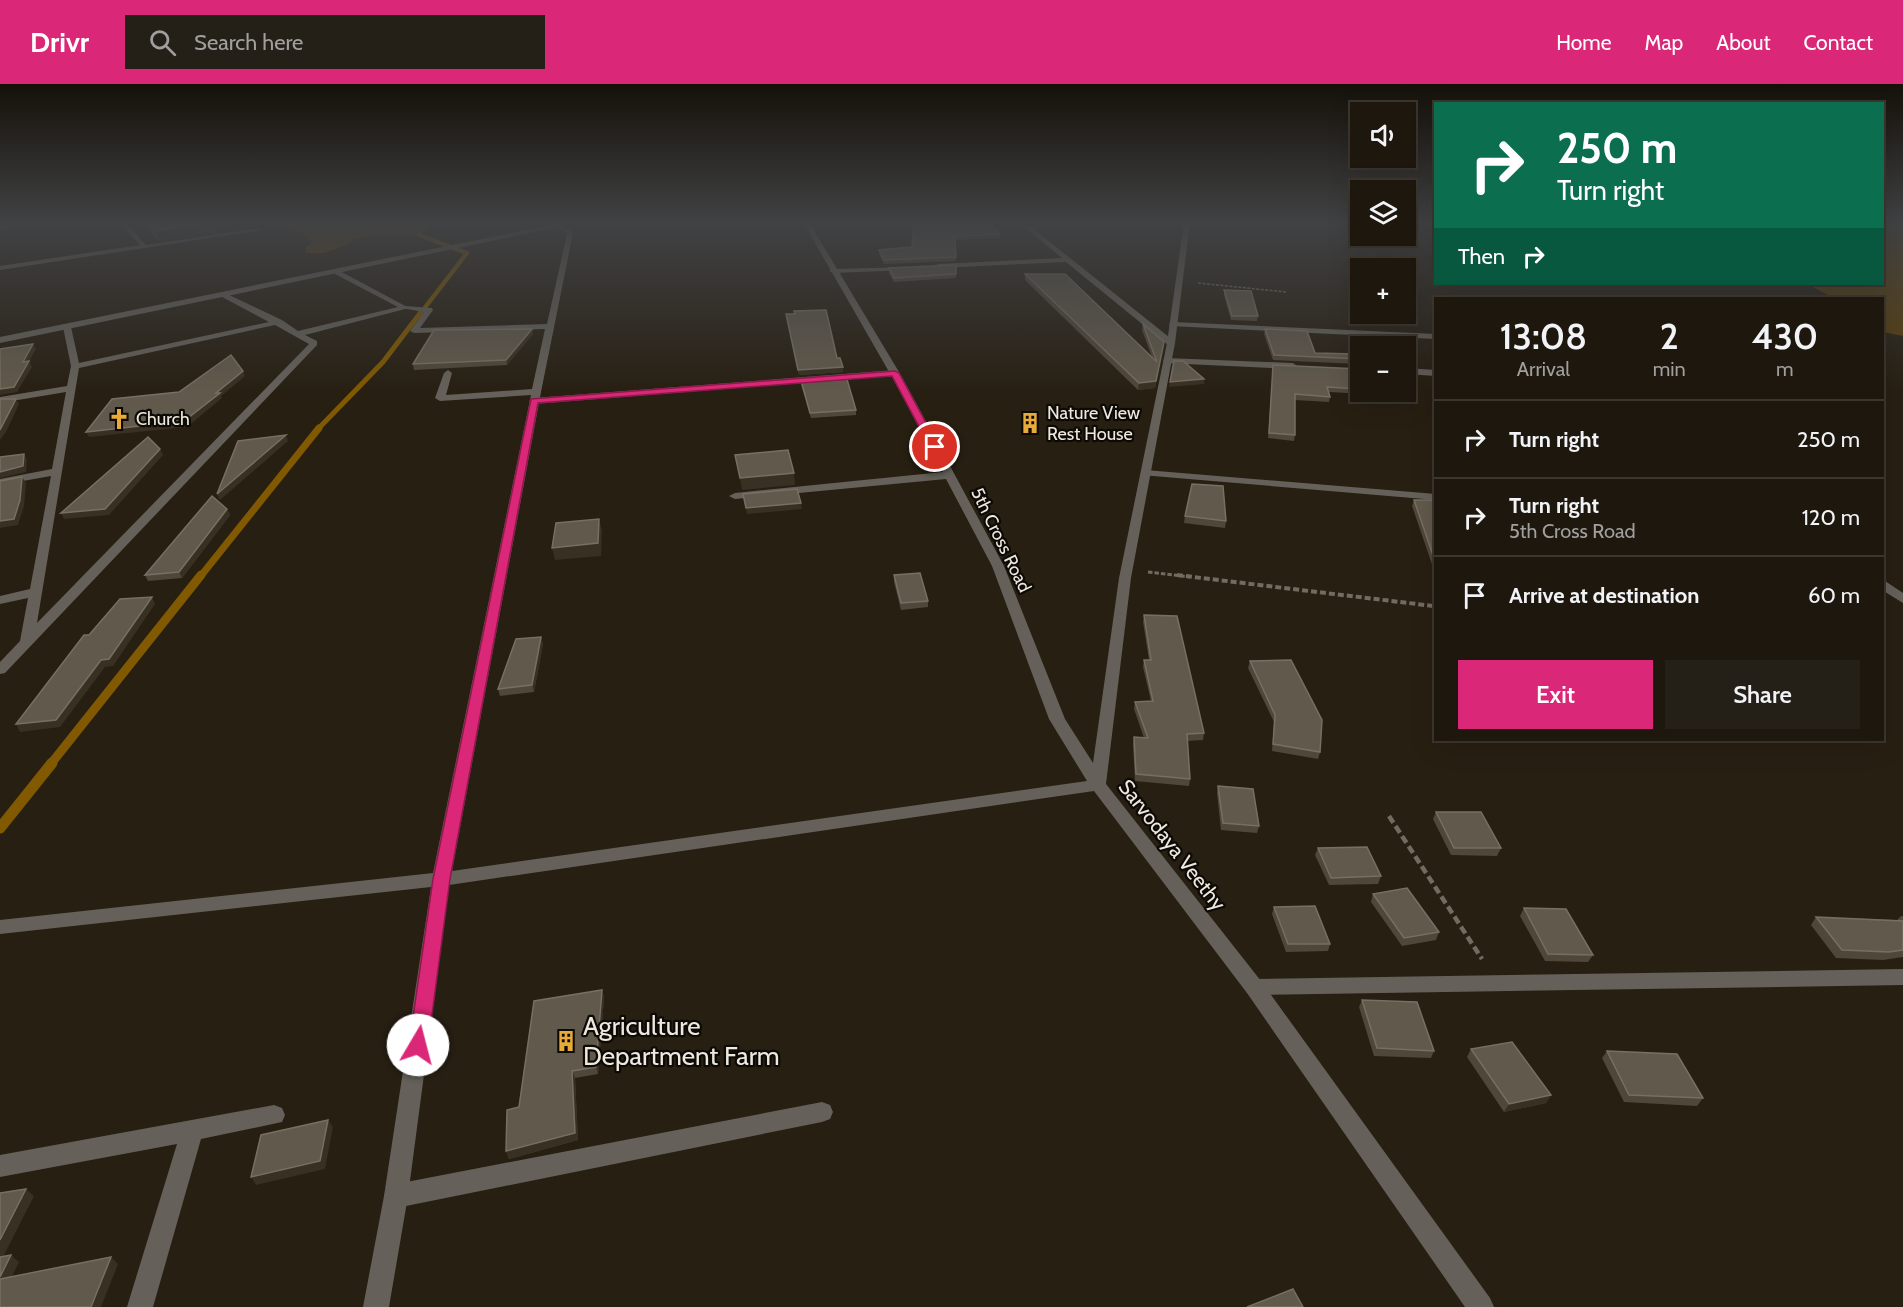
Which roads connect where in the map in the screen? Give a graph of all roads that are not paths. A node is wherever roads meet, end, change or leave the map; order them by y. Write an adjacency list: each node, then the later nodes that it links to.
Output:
1 (303, 279): 7 (street)
2 (351, 279): 8 (street)
3 (560, 279): 11 (street)
4 (838, 279): 22 (street, 5th Cross Road)
5 (1091, 279): 16 (street)
6 (1179, 279): 10 (street, Sarvodaya Veethy)
7 (225, 295): 9 (street); 12 (street)
8 (405, 308): 11 (street); 13 (street)
9 (279, 322): 13 (street); 18 (street)
10 (1173, 324): 14 (street); 16 (street, Sarvodaya Veethy)
11 (550, 326): 25 (street)
12 (67, 327): 15 (street); 18 (street)
13 (297, 334): 37 (street)
14 (1434, 337)
15 (0, 340)
16 (1171, 344): 17 (street, Sarvodaya Veethy)
17 (1167, 362): 19 (street); 28 (street, Sarvodaya Veethy)
18 (75, 366): 24 (street)
19 (1305, 367)
20 (1416, 372): 23 (street)
21 (448, 373): 25 (street)
22 (895, 373): 25 (street); 29 (street, 5th Cross Road)
23 (1434, 373)
24 (71, 388): 26 (street); 27 (street)
25 (535, 396): 40 (street)
26 (0, 400)
27 (57, 471): 30 (street); 34 (street)
28 (1145, 474): 32 (street); 39 (street, Sarvodaya Veethy)
29 (950, 476): 31 (street); 39 (street, 5th Cross Road)
30 (0, 482)
31 (735, 496)
32 (1434, 497)
33 (1884, 585): 35 (street)
34 (36, 592): 36 (street); 37 (street)
35 (1903, 599)
36 (0, 600)
37 (27, 642): 38 (street)
38 (0, 670)
39 (1098, 785): 40 (street); 43 (street, Sarvodaya Veethy)
40 (441, 879): 41 (street); 48 (street)
41 (0, 927)
42 (1903, 977): 43 (street)
43 (1254, 987): 51 (street, Sarvodaya Veethy)
44 (822, 1112): 48 (street)
45 (274, 1115): 46 (street)
46 (192, 1131): 47 (street); 49 (street)
47 (0, 1166)
48 (396, 1196): 50 (street)
49 (140, 1307)
50 (376, 1307)
51 (1481, 1307)

